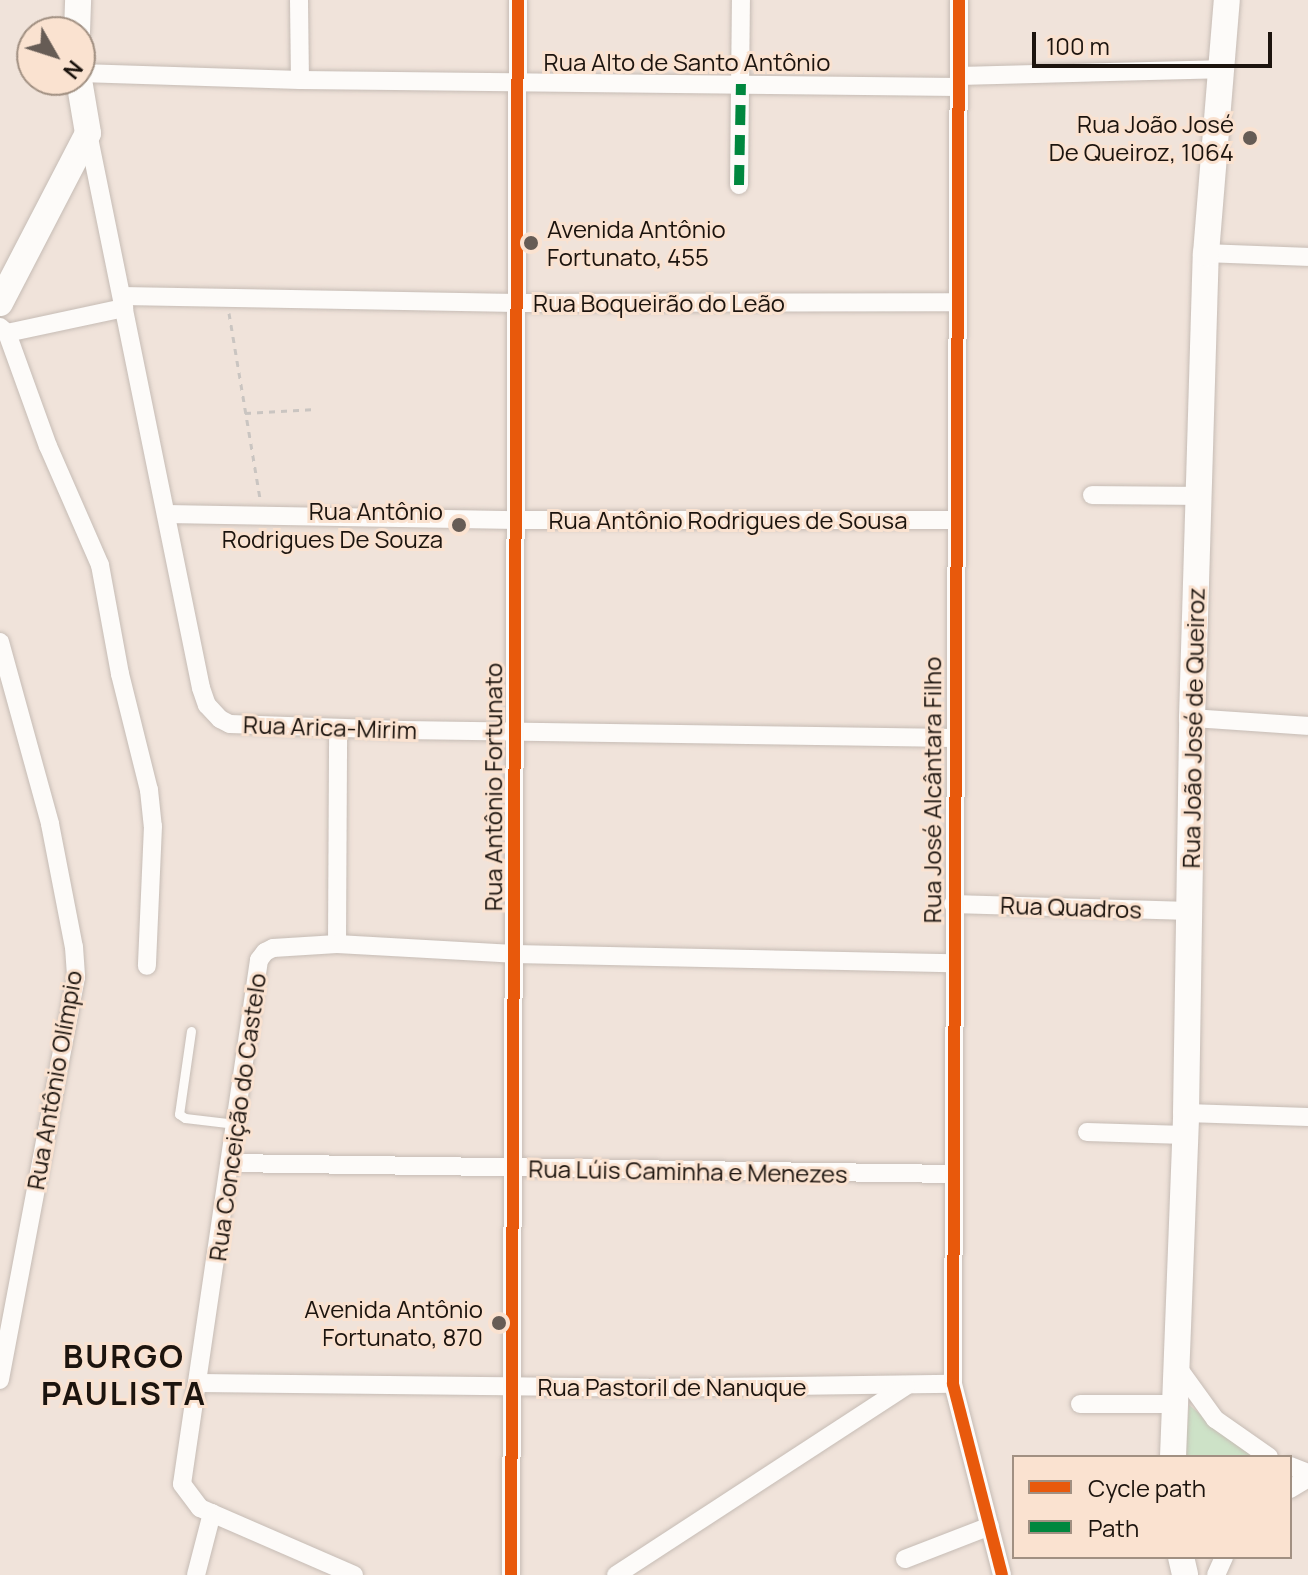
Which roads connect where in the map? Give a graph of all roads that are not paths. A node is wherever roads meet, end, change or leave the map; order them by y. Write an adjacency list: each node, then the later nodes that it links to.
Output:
1 (299, 0): 8 (street)
2 (518, 0): 10 (street, Rua Antônio Fortunato)
3 (741, 0): 11 (street)
4 (959, 0): 9 (street, Rua José Alcântara Filho)
5 (1228, 2): 6 (street, Rua João José de Queiroz)
6 (1219, 69): 9 (street, Rua Alto de Santo Antônio); 15 (street, Rua João José de Queiroz)
7 (96, 74): 8 (street, Rua Alto de Santo Antônio)
8 (300, 80): 10 (street, Rua Alto de Santo Antônio)
9 (958, 81): 11 (street, Rua Alto de Santo Antônio); 18 (street, Rua José Alcântara Filho)
10 (518, 84): 11 (street, Rua Alto de Santo Antônio); 20 (street, Rua Antônio Fortunato)
11 (741, 84): 14 (street)
12 (82, 96): 13 (street, Rua Arica-Mirim)
13 (88, 133): 17 (street, Rua Arica-Mirim); 19 (street)
14 (739, 185)
15 (1206, 253): 16 (street); 23 (street, Rua João José de Queiroz)
16 (1298, 260)
17 (123, 302): 20 (street, Rua Boqueirão do Leão); 21 (street, Rua Boqueirão do Leão); 24 (street, Rua Arica-Mirim)
18 (957, 302): 20 (street, Rua Boqueirão do Leão); 26 (street, Rua José Alcântara Filho)
19 (0, 303)
20 (517, 303): 25 (street, Rua Antônio Fortunato)
21 (3, 330): 38 (street)
22 (1092, 495): 23 (street)
23 (1198, 496): 28 (street, Rua João José de Queiroz)
24 (166, 514): 25 (street, Rua Antônio Rodrigues de Sousa); 30 (street, Rua Arica-Mirim)
25 (517, 520): 26 (street, Rua Antônio Rodrigues de Sousa); 31 (street, Rua Antônio Fortunato)
26 (955, 520): 32 (street, Rua José Alcântara Filho)
27 (0, 642): 48 (street, Rua Antônio Olímpio)
28 (1192, 718): 29 (street); 34 (street, Rua João José de Queiroz)
29 (1308, 726)
30 (338, 728): 31 (street, Rua Arica-Mirim); 35 (street)
31 (513, 730): 32 (street, Rua Arica-Mirim); 36 (street, Rua Antônio Fortunato)
32 (955, 738): 33 (street, Rua José Alcântara Filho)
33 (953, 904): 34 (street, Rua Quadros); 37 (street, Rua José Alcântara Filho)
34 (1190, 911): 42 (street, Rua João José de Queiroz)
35 (337, 944): 36 (street, Rua Conceição do Castelo); 41 (street, Rua Conceição do Castelo)
36 (514, 954): 37 (street, Rua Conceição do Castelo); 45 (street, Rua Antônio Fortunato)
37 (952, 963): 46 (street, Rua José Alcântara Filho)
38 (147, 966)
39 (191, 1031): 41 (lane)
40 (1308, 1117): 42 (street)
41 (236, 1124): 44 (street, Rua Conceição do Castelo)
42 (1185, 1124): 43 (street); 47 (street, Rua João José de Queiroz)
43 (1087, 1132)
44 (230, 1163): 45 (street, Rua Lúis Caminha e Menezes); 49 (street, Rua Conceição do Castelo)
45 (513, 1169): 46 (street, Rua Lúis Caminha e Menezes); 52 (street, Rua Antônio Fortunato)
46 (953, 1174): 50 (street, Rua José Alcântara Filho)
47 (1176, 1365): 54 (street, Rua João José de Queiroz); 56 (street)
48 (0, 1380)
49 (198, 1383): 52 (street, Rua Pastoril de Nanuque); 59 (street, Rua Conceição do Castelo)
50 (953, 1384): 51 (street, Rua Pastoril de Nanuque); 60 (street, Rua José Alcântara Filho)
51 (906, 1386): 52 (street, Rua Pastoril de Nanuque); 65 (street)
52 (512, 1387): 64 (street, Rua Antônio Fortunato)
53 (1080, 1404): 54 (street)
54 (1173, 1404): 55 (street, Rua João José de Queiroz)
55 (1173, 1455)
56 (1266, 1455)
57 (1308, 1475): 58 (street)
58 (1292, 1487)
59 (212, 1513): 62 (street); 63 (street, Rua Conceição do Castelo)
60 (990, 1526): 61 (street); 66 (street, Rua José Alcântara Filho)
61 (905, 1559)
62 (196, 1575)
63 (354, 1575)
64 (511, 1575)
65 (616, 1575)
66 (1002, 1575)

